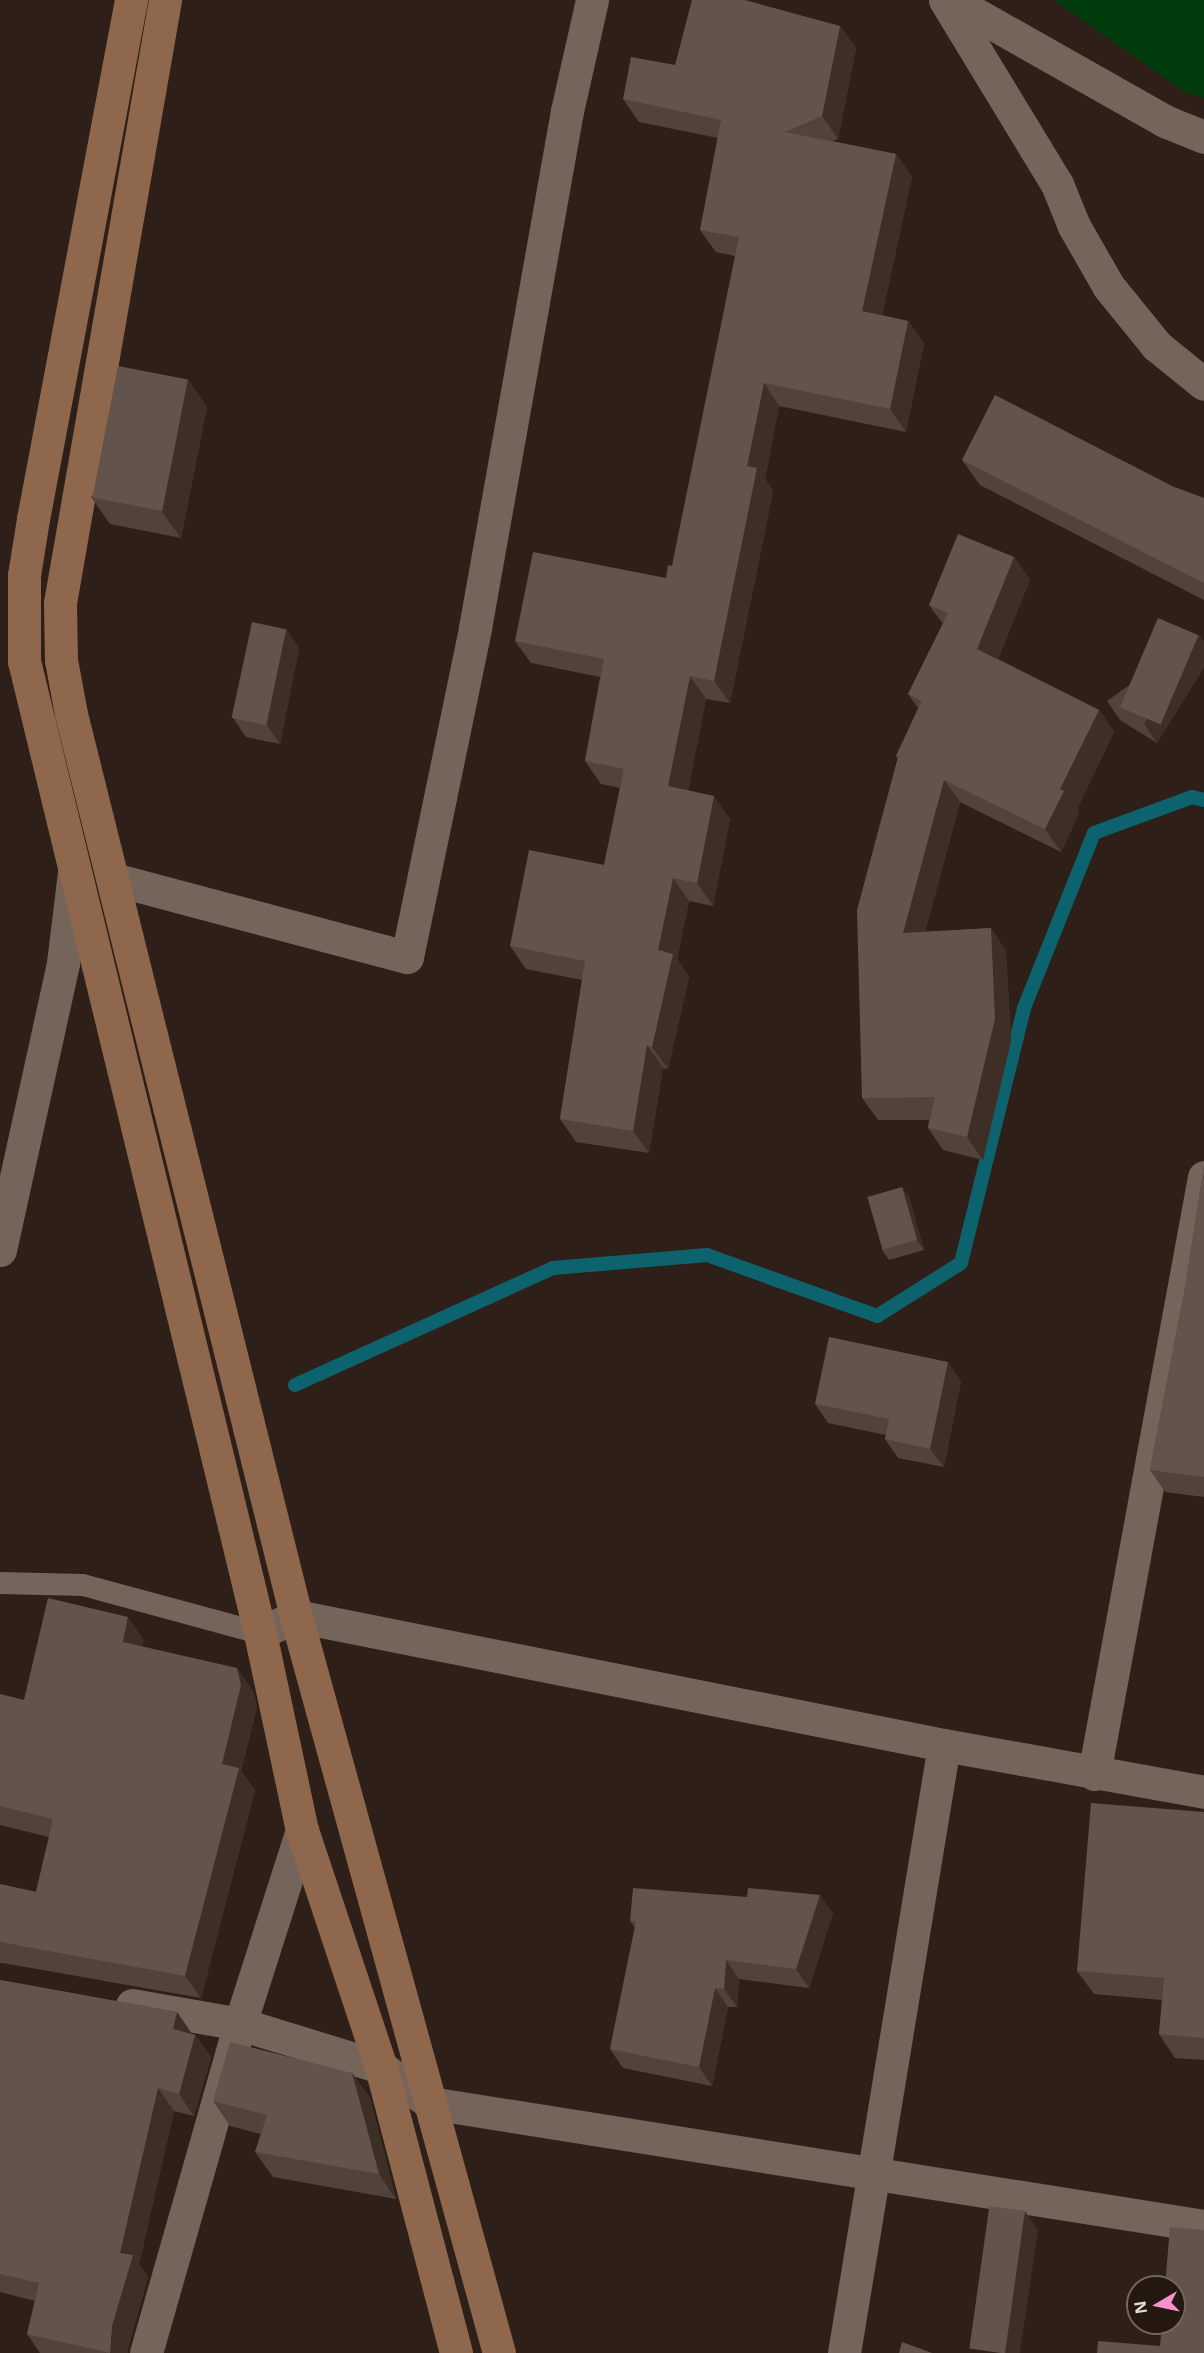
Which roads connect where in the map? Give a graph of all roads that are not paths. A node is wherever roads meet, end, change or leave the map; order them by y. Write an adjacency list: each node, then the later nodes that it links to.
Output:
1 (131, 0): 8 (main road)
2 (165, 0): 9 (main road)
3 (592, 0): 9 (street)
4 (945, 0): 7 (street)
5 (951, 0): 6 (street)
6 (1204, 137)
7 (1204, 384)
8 (74, 872): 11 (street); 14 (main road)
9 (113, 879): 13 (main road)
10 (1204, 1177): 16 (street)
11 (0, 1250)
12 (0, 1583): 14 (lane)
13 (296, 1616): 14 (street); 15 (street); 22 (main road)
14 (260, 1633): 18 (main road)
15 (944, 1746): 16 (street); 23 (street)
16 (1094, 1774): 17 (street)
17 (1204, 1792)
18 (302, 1830): 20 (street); 21 (main road)
19 (103, 2000): 20 (street)
20 (240, 2024): 21 (street); 25 (street)
21 (381, 2067): 22 (street); 26 (main road)
22 (430, 2103): 23 (street); 27 (main road)
23 (873, 2174): 24 (street); 28 (street)
24 (1204, 2226)
25 (146, 2353)
26 (456, 2353)
27 (499, 2353)
28 (844, 2353)

